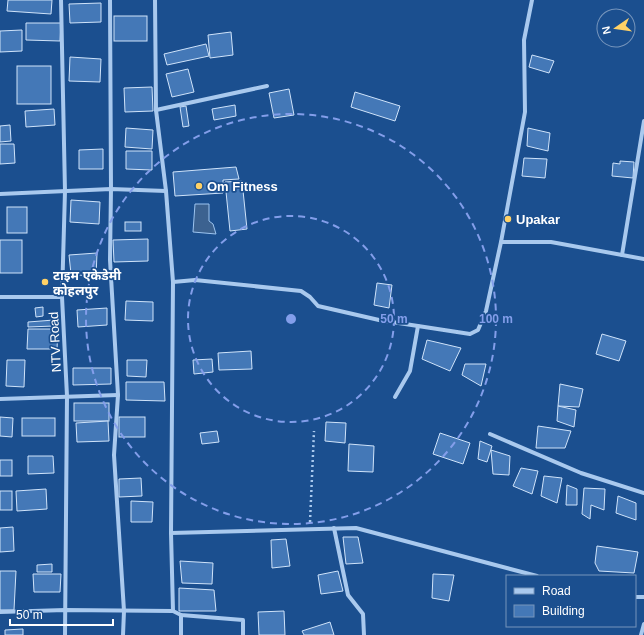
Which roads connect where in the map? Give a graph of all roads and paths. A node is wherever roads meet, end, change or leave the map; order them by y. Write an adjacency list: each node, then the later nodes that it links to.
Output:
1 (61, 0): 9 (street, NTV Road)
2 (110, 0): 8 (street)
3 (154, 0): 6 (street)
4 (532, 0): 12 (street)
5 (267, 86): 6 (street)
6 (156, 110): 10 (street)
7 (644, 121): 13 (street)
8 (111, 189): 9 (street); 10 (street); 19 (street)
9 (65, 191): 11 (street); 17 (street, NTV Road)
10 (166, 191): 15 (street)
11 (0, 194)
12 (501, 242): 13 (street); 18 (street)
13 (622, 255): 14 (street)
14 (644, 260)
15 (173, 282): 18 (street); 28 (street)
16 (0, 297): 17 (street)
17 (62, 297): 20 (street, NTV Road)
18 (418, 326): 21 (street)
19 (118, 395): 20 (street); 31 (street)
20 (67, 396): 22 (street); 30 (street, NTV Road)
21 (395, 397)
22 (0, 398)
23 (314, 431): 27 (path)
24 (490, 434): 25 (street)
25 (644, 493)
26 (334, 528): 27 (street); 29 (street); 40 (street)
27 (310, 529): 28 (street)
28 (171, 532): 32 (street)
29 (533, 575)
30 (65, 610): 31 (street); 33 (street); 36 (street, NTV Road)
31 (124, 611): 32 (street); 37 (street)
32 (173, 611): 34 (street)
33 (0, 612)
34 (181, 615): 38 (street); 39 (street)
35 (644, 624): 41 (street)
36 (65, 635)
37 (123, 635)
38 (181, 635)
39 (242, 635)
40 (364, 635)
41 (641, 635)

